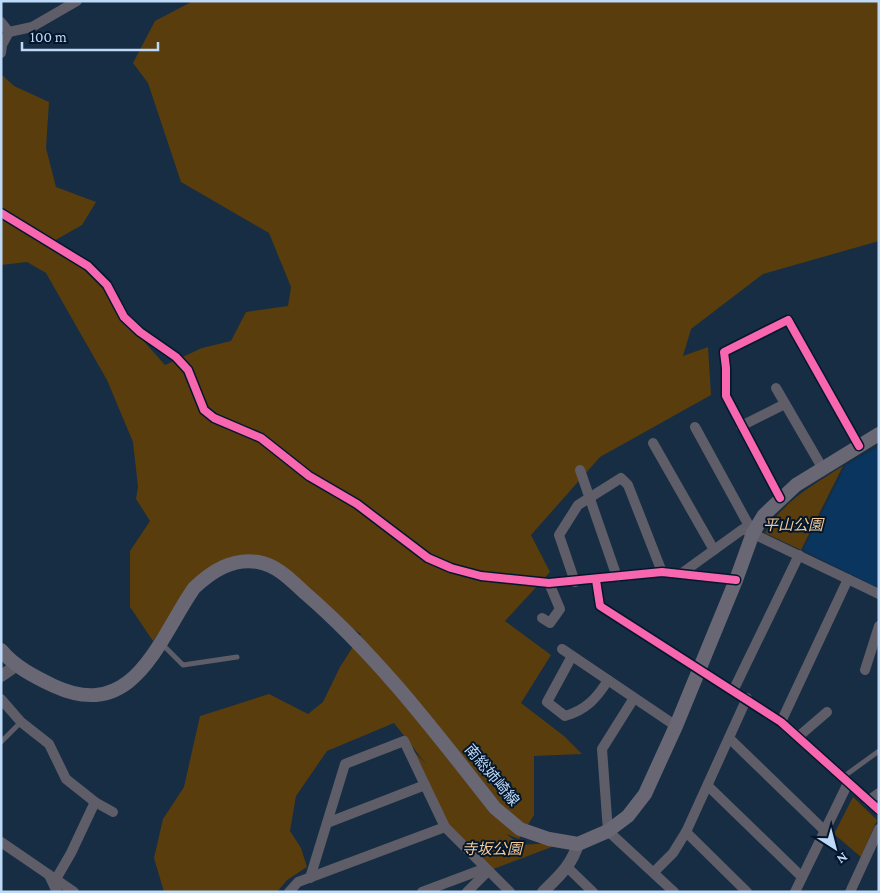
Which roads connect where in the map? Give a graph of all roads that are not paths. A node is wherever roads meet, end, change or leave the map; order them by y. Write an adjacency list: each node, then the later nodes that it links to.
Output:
1 (77, 1): 3 (street)
2 (1, 22): 3 (street)
3 (9, 32): 4 (street)
4 (1, 53)
5 (1, 213): 27 (street)
6 (776, 388): 7 (street)
7 (785, 404): 8 (street); 13 (street)
8 (741, 426): 12 (street); 16 (street)
9 (695, 427): 17 (street)
10 (879, 434): 12 (main road)
11 (653, 443): 18 (street)
12 (859, 446): 13 (main road)
13 (823, 468): 16 (main road)
14 (580, 470): 15 (street)
15 (590, 497): 20 (street); 22 (street); 26 (street)
16 (780, 498): 17 (main road)
17 (753, 533): 18 (street); 19 (street); 25 (main road)
18 (714, 550): 21 (street)
19 (799, 555): 23 (street); 41 (street)
20 (662, 572): 21 (street); 22 (street)
21 (682, 573): 25 (street)
22 (617, 577): 24 (street)
23 (848, 579): 28 (street); 47 (street)
24 (596, 580): 26 (street); 38 (street)
25 (736, 580): 38 (main road)
26 (575, 582): 27 (street)
27 (549, 583): 29 (street)
28 (879, 594)
29 (542, 618)
30 (879, 626): 37 (street)
31 (160, 642): 35 (lane); 36 (main road, 南総姉崎線); 68 (main road, 南総姉崎線)
32 (562, 649): 34 (street)
33 (1, 650): 36 (main road, 南総姉崎線)
34 (572, 656): 40 (street); 40 (street)
35 (237, 657)
36 (17, 665): 39 (street)
37 (864, 670)
38 (699, 671): 41 (street); 48 (main road)
39 (1, 676)
40 (608, 680): 42 (street)
41 (733, 690): 43 (street)
42 (634, 698): 48 (street); 64 (street)
43 (747, 698): 47 (street); 50 (street)
44 (1, 699): 46 (street)
45 (827, 712): 49 (street)
46 (21, 722): 51 (lane); 58 (street)
47 (782, 722): 49 (street)
48 (676, 726): 64 (main road)
49 (798, 737): 53 (street)
50 (729, 738): 55 (street); 65 (street)
51 (1, 742)
52 (879, 751): 53 (lane)
53 (846, 780): 57 (street); 65 (street)
54 (425, 785): 61 (street); 61 (street); 62 (street)
55 (708, 786): 66 (street); 73 (street)
56 (879, 793): 57 (street)
57 (868, 800): 59 (street)
58 (95, 802): 60 (street); 72 (street)
59 (879, 810)
60 (113, 812)
61 (327, 823): 74 (street)
62 (445, 827): 70 (street); 74 (street)
63 (879, 829): 86 (street)
64 (608, 831): 68 (main road); 71 (street)
65 (825, 831): 73 (street)
66 (686, 832): 71 (street); 84 (street)
67 (1, 842): 72 (street)
68 (578, 844): 69 (street)
69 (567, 867): 81 (street); 82 (street)
70 (488, 871): 78 (street); 79 (street); 80 (street)
71 (654, 872): 83 (street)
72 (52, 876): 75 (street); 76 (street)
73 (802, 877): 85 (street)
74 (310, 878): 77 (street)
75 (57, 892)
76 (74, 892)
77 (289, 892)
78 (422, 892)
79 (467, 892)
80 (510, 892)
81 (543, 892)
82 (593, 892)
83 (674, 892)
84 (747, 892)
85 (795, 892)
86 (850, 892)

